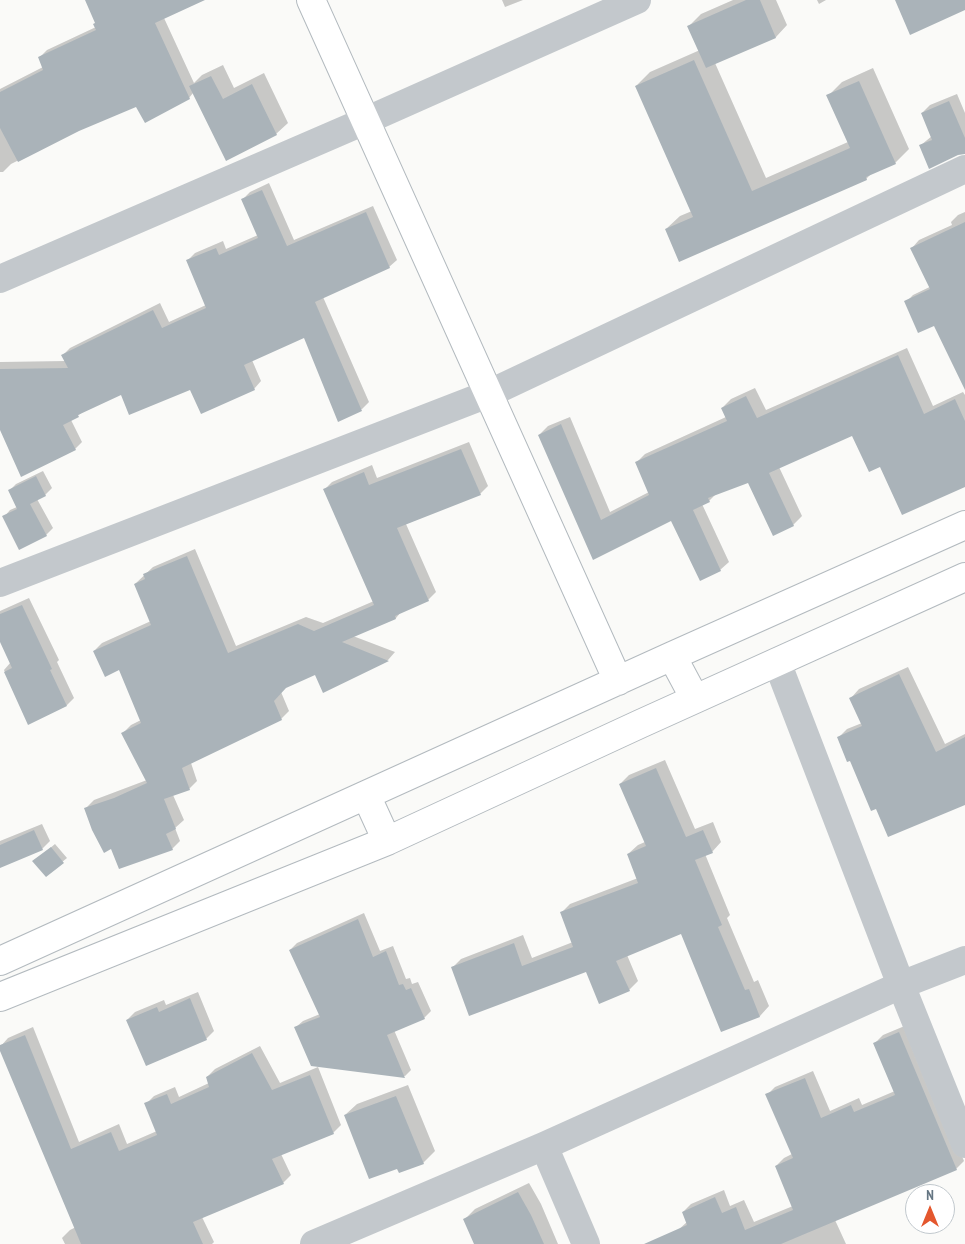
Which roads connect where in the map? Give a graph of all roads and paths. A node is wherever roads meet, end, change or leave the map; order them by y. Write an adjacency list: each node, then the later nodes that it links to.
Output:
1 (311, 0): 3 (street)
2 (638, 0): 3 (street)
3 (365, 121): 5 (street); 6 (street)
4 (965, 169): 6 (street)
5 (0, 279)
6 (488, 394): 9 (street); 12 (street)
7 (965, 525): 10 (street)
8 (965, 578): 11 (street)
9 (0, 584)
10 (672, 656): 12 (street); 13 (street)
11 (777, 662): 13 (street); 18 (street)
12 (618, 681): 14 (street)
13 (695, 699): 15 (street)
14 (366, 795): 15 (street); 17 (street)
15 (387, 841): 19 (street)
16 (965, 960): 18 (street)
17 (0, 961)
18 (901, 985): 20 (street); 21 (street)
19 (0, 997)
20 (965, 1144)
21 (544, 1146): 22 (street); 23 (street)
22 (314, 1244)
23 (586, 1244)

